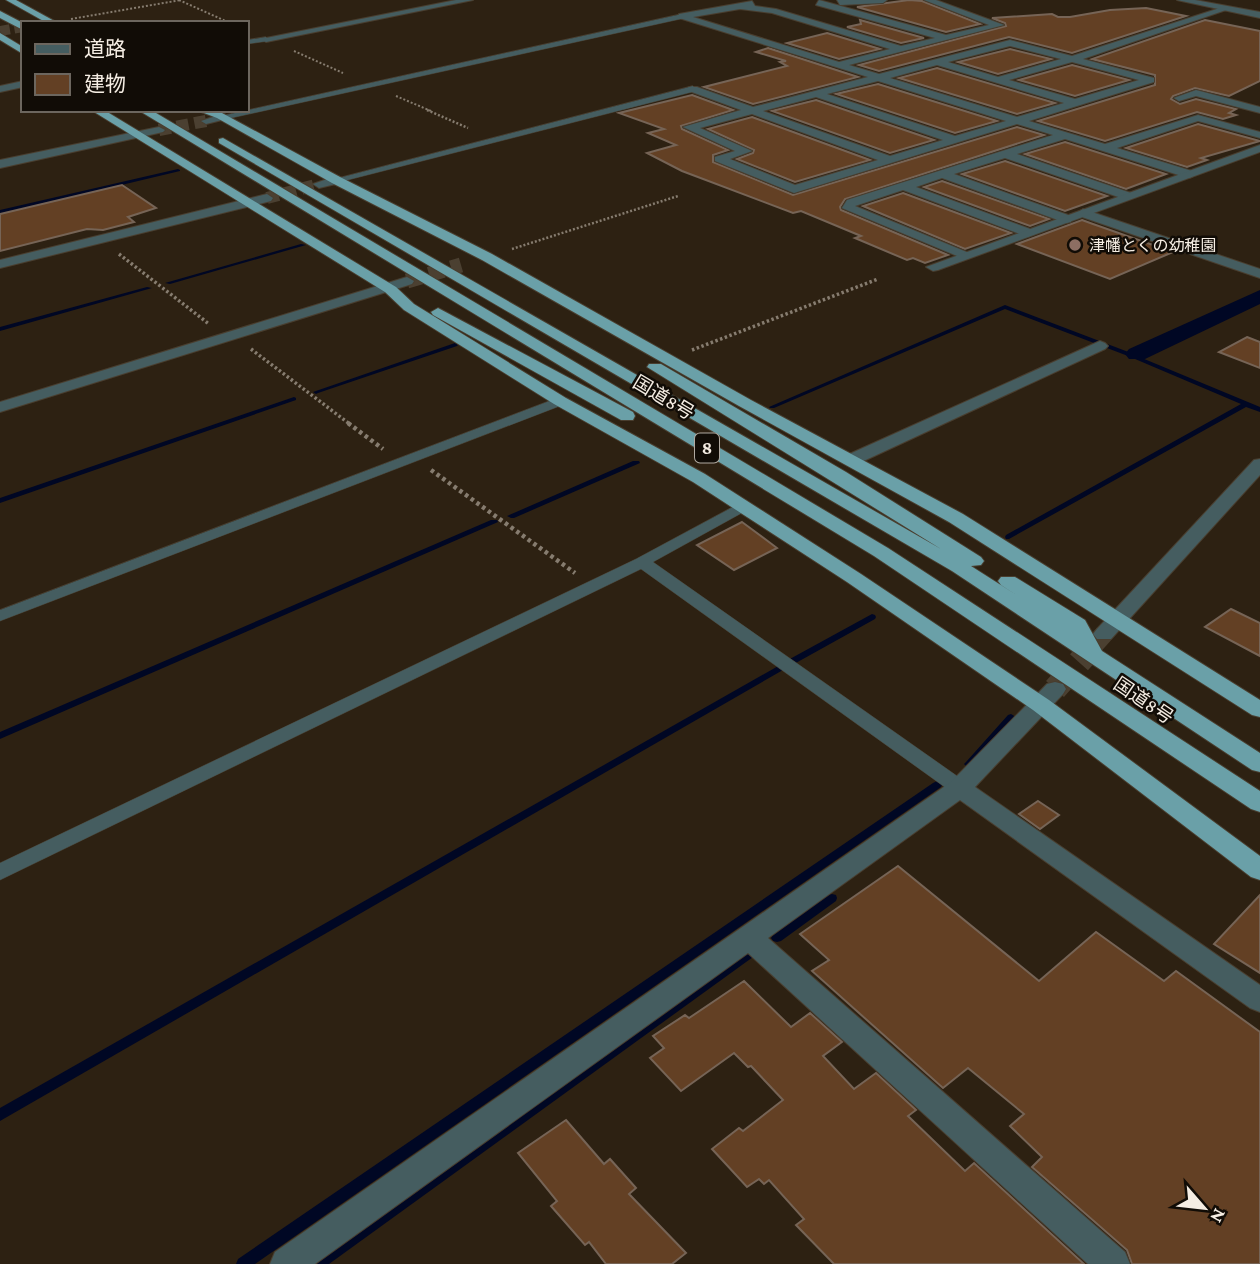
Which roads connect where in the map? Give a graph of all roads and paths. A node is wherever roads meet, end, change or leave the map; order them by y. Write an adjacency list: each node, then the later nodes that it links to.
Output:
1 (10, 0): 18 (highway)
2 (179, 0): 19 (path); 20 (path)
3 (469, 0): 28 (street)
4 (751, 0): 10 (street)
5 (883, 0): 8 (street)
6 (928, 0): 27 (street)
7 (1181, 0): 12 (street)
8 (819, 3): 9 (street); 17 (street)
9 (808, 5)
10 (739, 6): 13 (street); 16 (street)
11 (796, 7): 13 (street)
12 (1223, 8): 15 (street); 35 (street)
13 (773, 12): 22 (street)
14 (0, 14): 21 (highway)
15 (1260, 15)
16 (682, 16): 30 (street); 47 (lane)
17 (866, 16): 22 (street); 27 (street)
18 (51, 21)
19 (59, 21)
20 (226, 21)
21 (21, 25)
22 (824, 26): 24 (street); 34 (street)
23 (0, 27): 29 (highway)
24 (799, 32)
25 (787, 35): 30 (street)
26 (0, 36): 33 (highway)
27 (947, 38): 34 (street)
28 (266, 39): 31 (lane)
29 (21, 40)
30 (762, 40): 38 (street)
31 (248, 42)
32 (0, 48): 36 (highway)
33 (21, 50)
34 (902, 50): 38 (street)
35 (1073, 60): 37 (street); 40 (street); 46 (street)
36 (21, 61)
37 (935, 62): 39 (street); 40 (street)
38 (842, 64): 39 (street)
39 (877, 77): 44 (street); 56 (street)
40 (998, 80): 46 (street)
41 (21, 84): 42 (street)
42 (0, 89)
43 (693, 89): 48 (street); 69 (lane)
44 (814, 93): 48 (street); 61 (street)
45 (1179, 98): 49 (street)
46 (1076, 103): 56 (street)
47 (248, 108)
48 (749, 110): 65 (street); 65 (street)
49 (1260, 110)
50 (100, 112): 58 (highway)
51 (113, 112): 58 (highway)
52 (146, 112): 97 (highway, 国道8号 / 8)
53 (173, 112): 102 (highway, 国道8号 / 8)
54 (219, 114): 55 (street); 69 (highway)
55 (203, 115)
56 (1017, 121): 60 (street); 61 (street)
57 (159, 130): 58 (street)
58 (140, 134): 66 (street); 75 (highway)
59 (1260, 135): 62 (street)
60 (1063, 136): 62 (street); 64 (street)
61 (954, 140): 65 (street)
62 (1106, 148): 68 (street)
63 (1260, 148): 68 (street)
64 (1005, 154): 67 (street); 73 (street)
65 (890, 160)
66 (0, 164)
67 (942, 174): 71 (street); 77 (street)
68 (1188, 174): 73 (street)
69 (336, 180): 70 (street); 80 (highway)
70 (318, 184)
71 (903, 186): 78 (street); 81 (street)
72 (678, 196): 82 (path)
73 (1127, 196): 76 (street)
74 (267, 198): 75 (street)
75 (247, 203): 79 (street); 87 (highway)
76 (1083, 213): 77 (street); 85 (street)
77 (1066, 219): 78 (street)
78 (1028, 233): 81 (street)
79 (100, 239): 83 (street); 88 (path)
80 (453, 241): 82 (highway); 102 (highway)
81 (967, 255): 84 (street)
82 (487, 257): 90 (highway)
83 (0, 264)
84 (933, 267)
85 (1260, 274)
86 (878, 279): 90 (path)
87 (395, 286): 88 (street); 91 (highway); 97 (highway)
88 (230, 336): 92 (street); 93 (path)
89 (1100, 346): 94 (street)
90 (668, 359): 94 (highway)
91 (560, 401): 93 (lane); 96 (highway)
92 (0, 407)
93 (407, 459): 99 (path); 100 (lane)
94 (851, 460): 101 (highway)
95 (1260, 464): 101 (street)
96 (744, 506): 98 (lane); 103 (highway)
97 (881, 552): 107 (highway, 国道8号 / 8)
98 (642, 562): 99 (lane); 106 (lane)
99 (593, 585): 109 (lane)
100 (0, 616)
101 (1110, 627): 104 (highway)
102 (1094, 655): 105 (highway, 国道8号 / 8)
103 (1048, 697): 106 (street); 108 (highway)
104 (1260, 709)
105 (1260, 764)
106 (960, 788): 110 (street); 111 (street)
107 (1260, 803)
108 (1260, 870)
109 (0, 872)
110 (749, 937): 112 (street); 113 (street)
111 (1260, 1000)
112 (287, 1264)
113 (1113, 1264)

